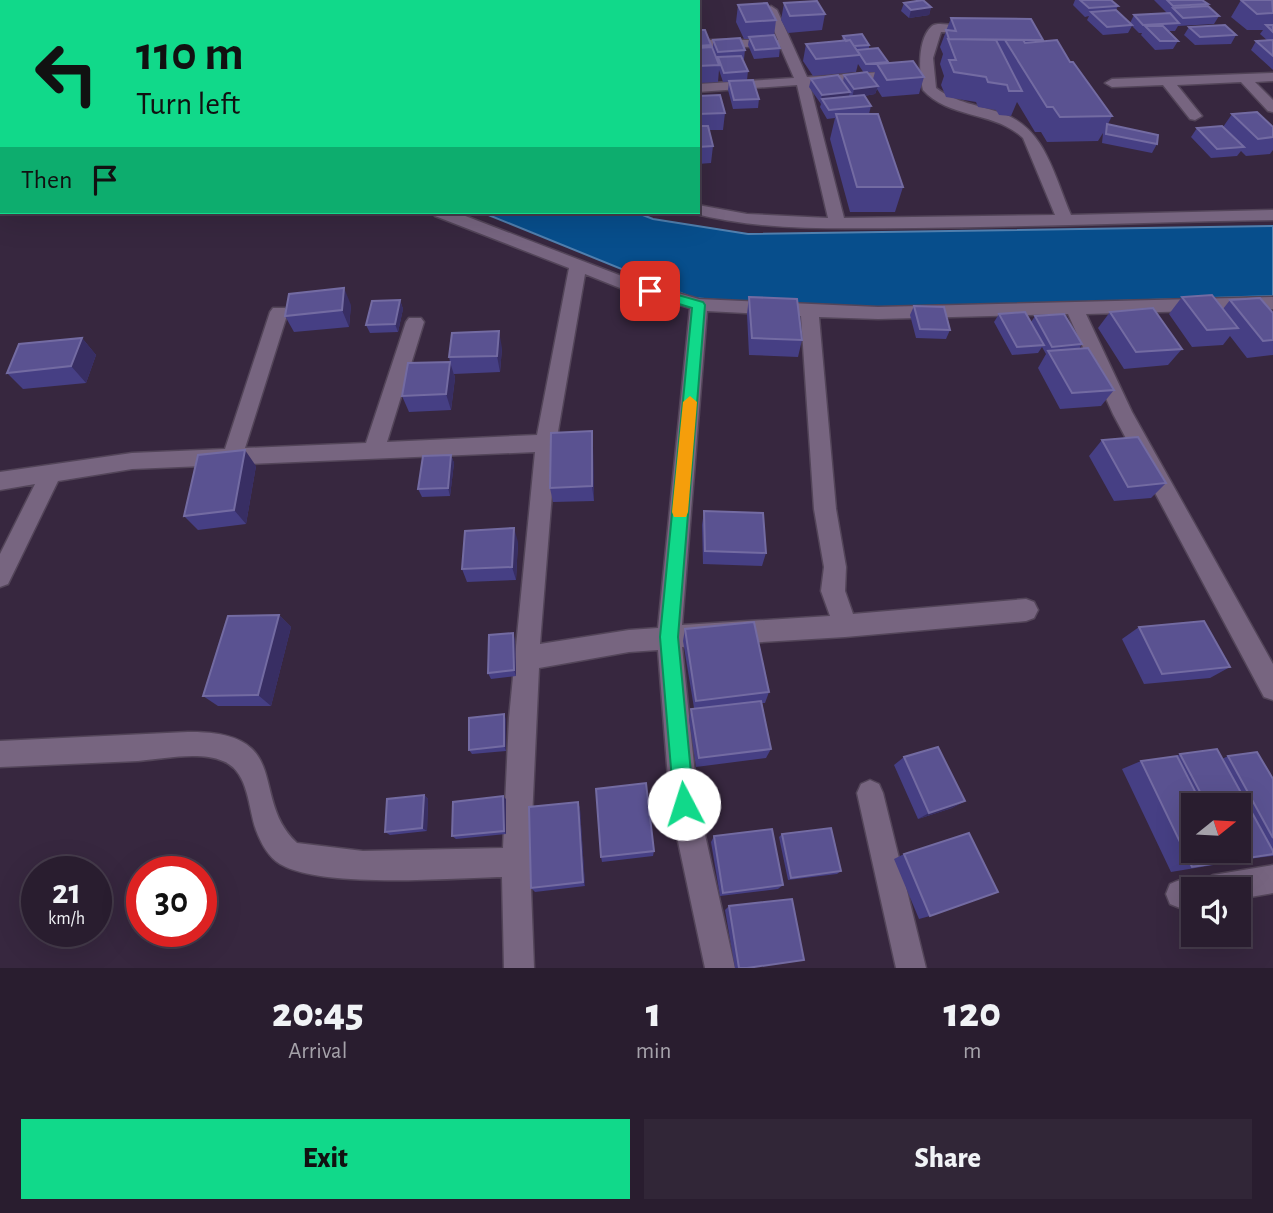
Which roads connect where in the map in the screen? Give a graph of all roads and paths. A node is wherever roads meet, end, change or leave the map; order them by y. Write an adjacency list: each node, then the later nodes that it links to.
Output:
1 (771, 10): 4 (street)
2 (986, 30): 15 (street)
3 (700, 44): 4 (street)
4 (789, 51): 9 (street)
5 (894, 75): 9 (street)
6 (1273, 77): 7 (street)
7 (1244, 78): 8 (street); 13 (street)
8 (1167, 81): 10 (street); 14 (street)
9 (803, 82): 11 (street); 20 (street)
10 (1112, 83)
11 (700, 88)
12 (1012, 106): 15 (street)
13 (1273, 108)
14 (1195, 116)
15 (1025, 129): 19 (street)
16 (700, 210): 20 (street)
17 (446, 214): 21 (street)
18 (1273, 215): 19 (street)
19 (1065, 220): 20 (street)
20 (837, 222)
21 (578, 266): 24 (street); 30 (street)
22 (1251, 303): 23 (street); 25 (street); 28 (street)
23 (1273, 303)
24 (699, 305): 26 (street); 38 (street)
25 (1074, 308): 26 (street); 40 (street)
26 (810, 311): 37 (street)
27 (279, 312): 32 (street)
28 (1266, 321)
29 (415, 322): 31 (street)
30 (546, 443): 31 (street); 39 (street)
31 (374, 450): 32 (street)
32 (233, 456): 33 (street)
33 (51, 472): 34 (street); 35 (street)
34 (0, 481)
35 (0, 577)
36 (1026, 610): 37 (street)
37 (845, 626): 38 (street)
38 (669, 637): 39 (street); 47 (street)
39 (527, 658): 43 (street)
40 (1273, 688)
41 (0, 754): 43 (street)
42 (870, 793): 48 (street)
43 (516, 862): 46 (street)
44 (1273, 880): 45 (street)
45 (1251, 883)
46 (519, 968)
47 (720, 968)
48 (911, 968)

